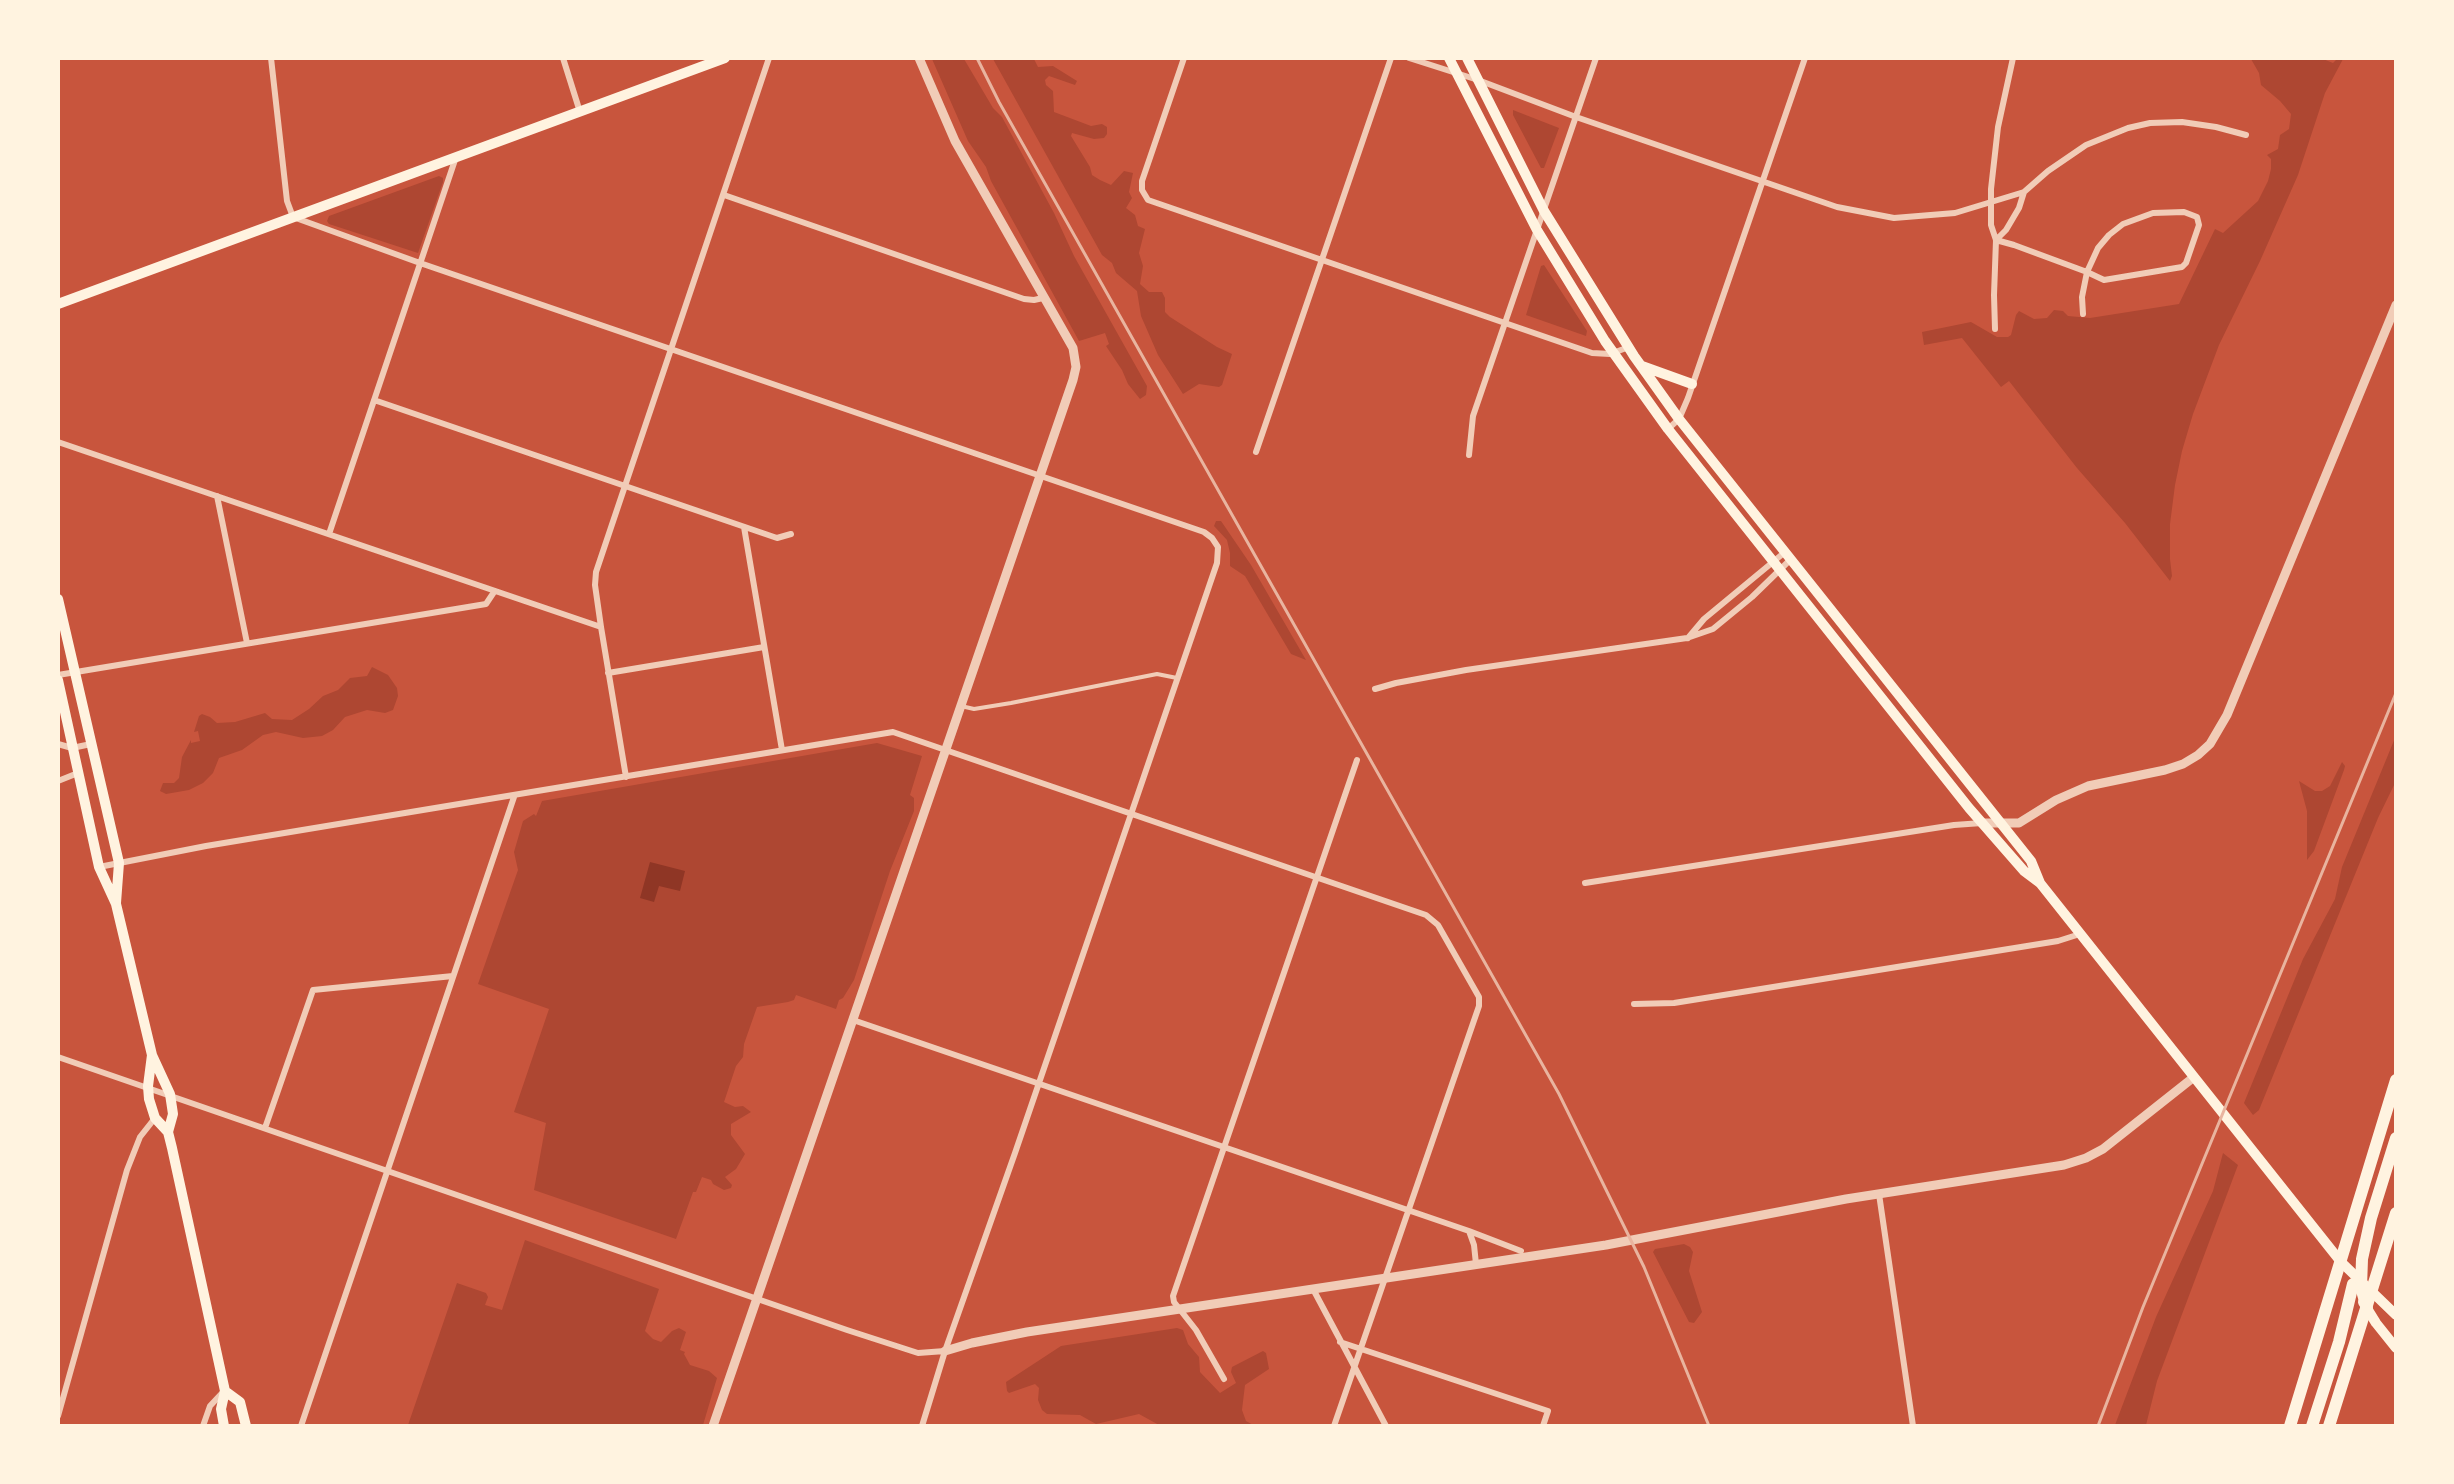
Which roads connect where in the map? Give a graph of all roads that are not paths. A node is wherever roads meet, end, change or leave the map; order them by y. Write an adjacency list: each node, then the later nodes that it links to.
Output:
1 (271, 58): 25 (street)
2 (563, 58): 16 (street)
3 (725, 58): 16 (main road)
4 (769, 58): 22 (street)
5 (919, 58): 31 (street)
6 (1184, 58): 28 (street)
7 (1391, 58): 28 (street)
8 (1409, 58): 14 (street)
9 (1449, 58): 14 (main road)
10 (1467, 58): 15 (main road)
11 (1596, 58): 17 (street)
12 (1805, 58): 20 (street)
13 (2013, 58): 23 (street)
14 (1457, 74): 15 (street); 26 (main road)
15 (1478, 80): 17 (street); 24 (main road)
16 (580, 112): 19 (main road)
17 (1576, 117): 20 (street); 24 (street)
18 (2246, 135): 21 (street)
19 (456, 157): 25 (main road); 29 (street)
20 (1763, 181): 23 (street); 41 (street)
21 (2024, 192): 23 (street); 27 (street)
22 (724, 195): 31 (street); 38 (street)
23 (1991, 202): 27 (street)
24 (1544, 211): 26 (street); 37 (main road)
25 (293, 217): 29 (street); 32 (main road)
26 (1537, 230): 35 (street); 39 (main road)
27 (1996, 240): 30 (street); 36 (street)
28 (1322, 260): 35 (street); 46 (street)
29 (420, 263): 38 (street); 42 (street)
30 (2087, 272): 30 (street); 34 (street)
31 (1043, 298): 48 (street)
32 (58, 304)
33 (2396, 305): 83 (street)
34 (2083, 314)
35 (1505, 323): 39 (street); 47 (street)
36 (1995, 329)
37 (1629, 347): 39 (street); 40 (main road)
38 (671, 349): 48 (street); 49 (street)
39 (1614, 353): 44 (main road)
40 (1641, 365): 41 (main road); 43 (main road)
41 (1692, 384): 43 (street)
42 (374, 400): 49 (street); 52 (street)
43 (1679, 419): 44 (street); 54 (main road)
44 (1668, 429): 55 (main road)
45 (58, 442): 50 (street)
46 (1256, 452)
47 (1469, 455)
48 (1041, 476): 66 (street); 70 (street)
49 (624, 486): 51 (street); 58 (street)
50 (217, 496): 52 (street); 60 (street)
51 (744, 527): 53 (street); 61 (street)
52 (329, 534): 56 (street)
53 (791, 534)
54 (1788, 556): 55 (street); 55 (street); 65 (main road)
55 (1777, 566): 59 (street); 59 (street); 68 (main road)
56 (494, 592): 58 (street); 60 (street)
57 (58, 599): 62 (main road)
58 (601, 627): 63 (street)
59 (1687, 638): 69 (street)
60 (247, 643): 62 (street)
61 (764, 647): 63 (street); 74 (street)
62 (75, 672): 64 (street); 72 (main road)
63 (608, 673): 78 (street)
64 (58, 675)
65 (1884, 676): 68 (main road); 83 (main road)
66 (1178, 679): 70 (lane); 81 (street)
67 (58, 680): 73 (main road)
68 (1872, 686): 82 (main road)
69 (1375, 689)
70 (961, 706): 75 (street)
71 (58, 744): 73 (street)
72 (91, 744): 73 (street); 84 (main road)
73 (72, 748): 77 (main road)
74 (782, 750): 75 (street); 78 (street)
75 (946, 750): 81 (street); 93 (street)
76 (1357, 759): 86 (street)
77 (78, 773): 79 (street); 85 (main road)
78 (626, 777): 80 (street)
79 (58, 781)
80 (514, 797): 84 (street); 91 (street)
81 (1131, 814): 86 (street); 98 (street)
82 (1982, 823): 83 (street); 87 (street); 88 (main road)
83 (2000, 823): 88 (main road)
84 (119, 863): 85 (street); 89 (main road)
85 (99, 867): 89 (main road)
86 (1317, 877): 105 (street); 108 (street)
87 (1585, 883)
88 (2040, 883): 90 (main road)
89 (116, 904): 94 (main road)
90 (2080, 934): 92 (street); 96 (main road)
91 (453, 976): 102 (street); 106 (street)
92 (1634, 1004)
93 (853, 1020): 98 (street); 118 (street)
94 (152, 1055): 99 (main road); 100 (main road)
95 (58, 1057): 99 (street)
96 (2194, 1077): 107 (street); 112 (main road)
97 (2396, 1080): 112 (highway)
98 (1038, 1085): 105 (street); 125 (street)
99 (148, 1086): 100 (street); 101 (main road)
100 (170, 1094): 102 (street); 103 (main road)
101 (155, 1118): 103 (main road); 131 (street)
102 (265, 1128): 106 (street)
103 (168, 1132): 130 (main road)
104 (2396, 1138): 115 (highway)
105 (1223, 1148): 108 (street); 120 (street)
106 (387, 1171): 118 (street); 135 (street)
107 (1879, 1194): 113 (street); 141 (street)
108 (1406, 1212): 110 (street); 114 (street)
109 (2396, 1213): 117 (highway)
110 (1469, 1231): 111 (street); 113 (street)
111 (1521, 1251)
112 (2341, 1262): 115 (main road); 126 (highway)
113 (1476, 1264): 114 (street)
114 (1384, 1278): 116 (street); 123 (street)
115 (2357, 1282): 117 (main road); 119 (highway); 127 (highway)
116 (1313, 1289): 120 (street); 122 (street)
117 (2372, 1292): 119 (highway); 121 (main road)
118 (757, 1298): 125 (street); 136 (street)
119 (2367, 1308): 124 (main road); 144 (highway)
120 (1178, 1310): 125 (street); 129 (street)
121 (2396, 1315)
122 (1340, 1342): 123 (street); 128 (street)
123 (1360, 1348): 128 (street); 140 (street)
124 (2396, 1348)
125 (945, 1351): 137 (street)
126 (2312, 1356): 127 (highway); 142 (highway)
127 (2332, 1363): 143 (highway)
128 (1354, 1368): 138 (street); 139 (street)
129 (1224, 1380)
130 (225, 1391): 132 (street); 133 (main road); 134 (main road)
131 (58, 1416)
132 (203, 1425)
133 (224, 1425)
134 (246, 1425)
135 (301, 1425)
136 (713, 1425)
137 (922, 1425)
138 (1334, 1425)
139 (1386, 1425)
140 (1543, 1425)
141 (1913, 1425)
142 (2290, 1425)
143 (2312, 1425)
144 (2330, 1425)

